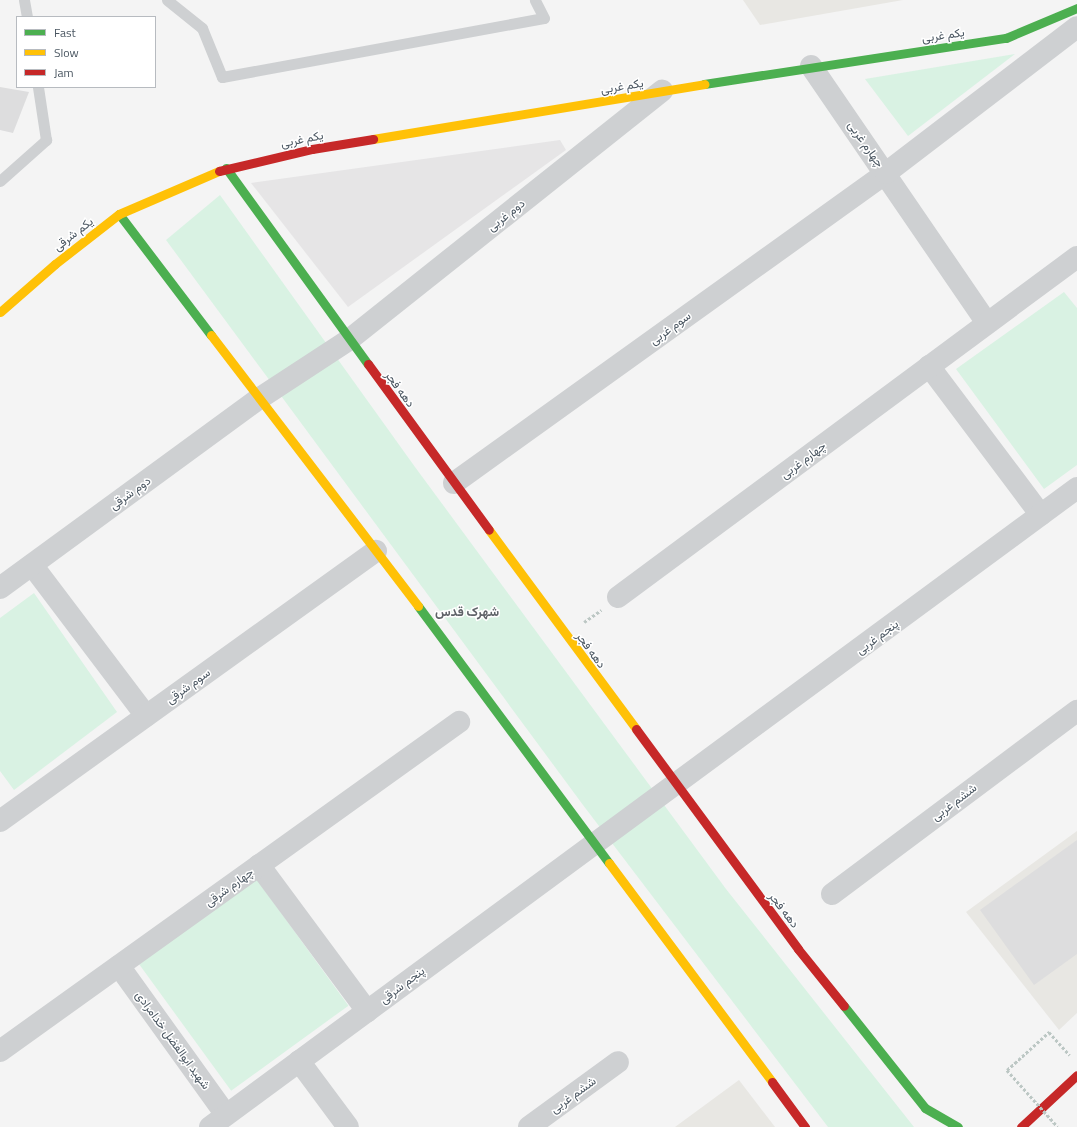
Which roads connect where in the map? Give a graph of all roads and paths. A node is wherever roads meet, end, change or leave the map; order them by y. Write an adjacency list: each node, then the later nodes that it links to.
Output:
1 (24, 0): 5 (lane)
2 (167, 0): 3 (lane)
3 (535, 0)
4 (1077, 8): 7 (main road, یکم غربی)
5 (27, 16)
6 (1077, 27): 11 (street, سوم غربی)
7 (811, 66): 9 (main road, یکم غربی); 11 (street, چهارم غربی)
8 (38, 88): 12 (lane)
9 (662, 91): 10 (main road, یکم غربی); 18 (street, دوم غربی)
10 (226, 168): 13 (main road, یکم غربی); 18 (main road, دهه فجر)
11 (886, 173): 17 (street, چهارم غربی); 21 (street, سوم غربی)
12 (0, 182)
13 (172, 192): 14 (main road, یکم شرقی)
14 (119, 214): 16 (main road, یکم شرقی); 20 (main road)
15 (1074, 267): 17 (street, چهارم غربی)
16 (0, 312)
17 (987, 323): 19 (street, چهارم غربی)
18 (350, 339): 20 (street, دوم غربی); 21 (main road, دهه فجر)
19 (929, 366): 23 (street); 27 (street, چهارم غربی)
20 (260, 398): 24 (main road); 25 (street, دوم شرقی)
21 (454, 483): 31 (main road, دهه فجر)
22 (1077, 488): 23 (street, پنجم غربی)
23 (1041, 515): 31 (street, پنجم غربی)
24 (376, 550): 29 (street, سوم شرقی); 33 (main road)
25 (32, 565): 26 (street, دوم شرقی); 29 (street)
26 (0, 588)
27 (618, 597)
28 (1077, 711): 35 (street, ششم غربی)
29 (146, 716): 32 (street, سوم شرقی)
30 (459, 722): 34 (street, چهارم شرقی)
31 (677, 786): 33 (street, پنجم غربی); 47 (main road, دهه فجر)
32 (2, 817)
33 (594, 843): 37 (street, پنجم شرقی); 46 (main road)
34 (259, 865): 36 (street, چهارم شرقی); 37 (street)
35 (832, 894)
36 (119, 966): 38 (street, چهارم شرقی); 43 (street, شهید ابوالفضل خدامرادی)
37 (367, 1011): 40 (street, پنجم شرقی)
38 (0, 1051)
39 (1072, 1058): 49 (path, bridge)
40 (299, 1061): 43 (street, پنجم شرقی); 44 (street)
41 (618, 1062): 45 (street, ششم غربی)
42 (1077, 1075): 48 (main road)
43 (218, 1121)
44 (348, 1127)
45 (529, 1127)
46 (805, 1127)
47 (958, 1127)
48 (1021, 1127)
49 (1058, 1127)

